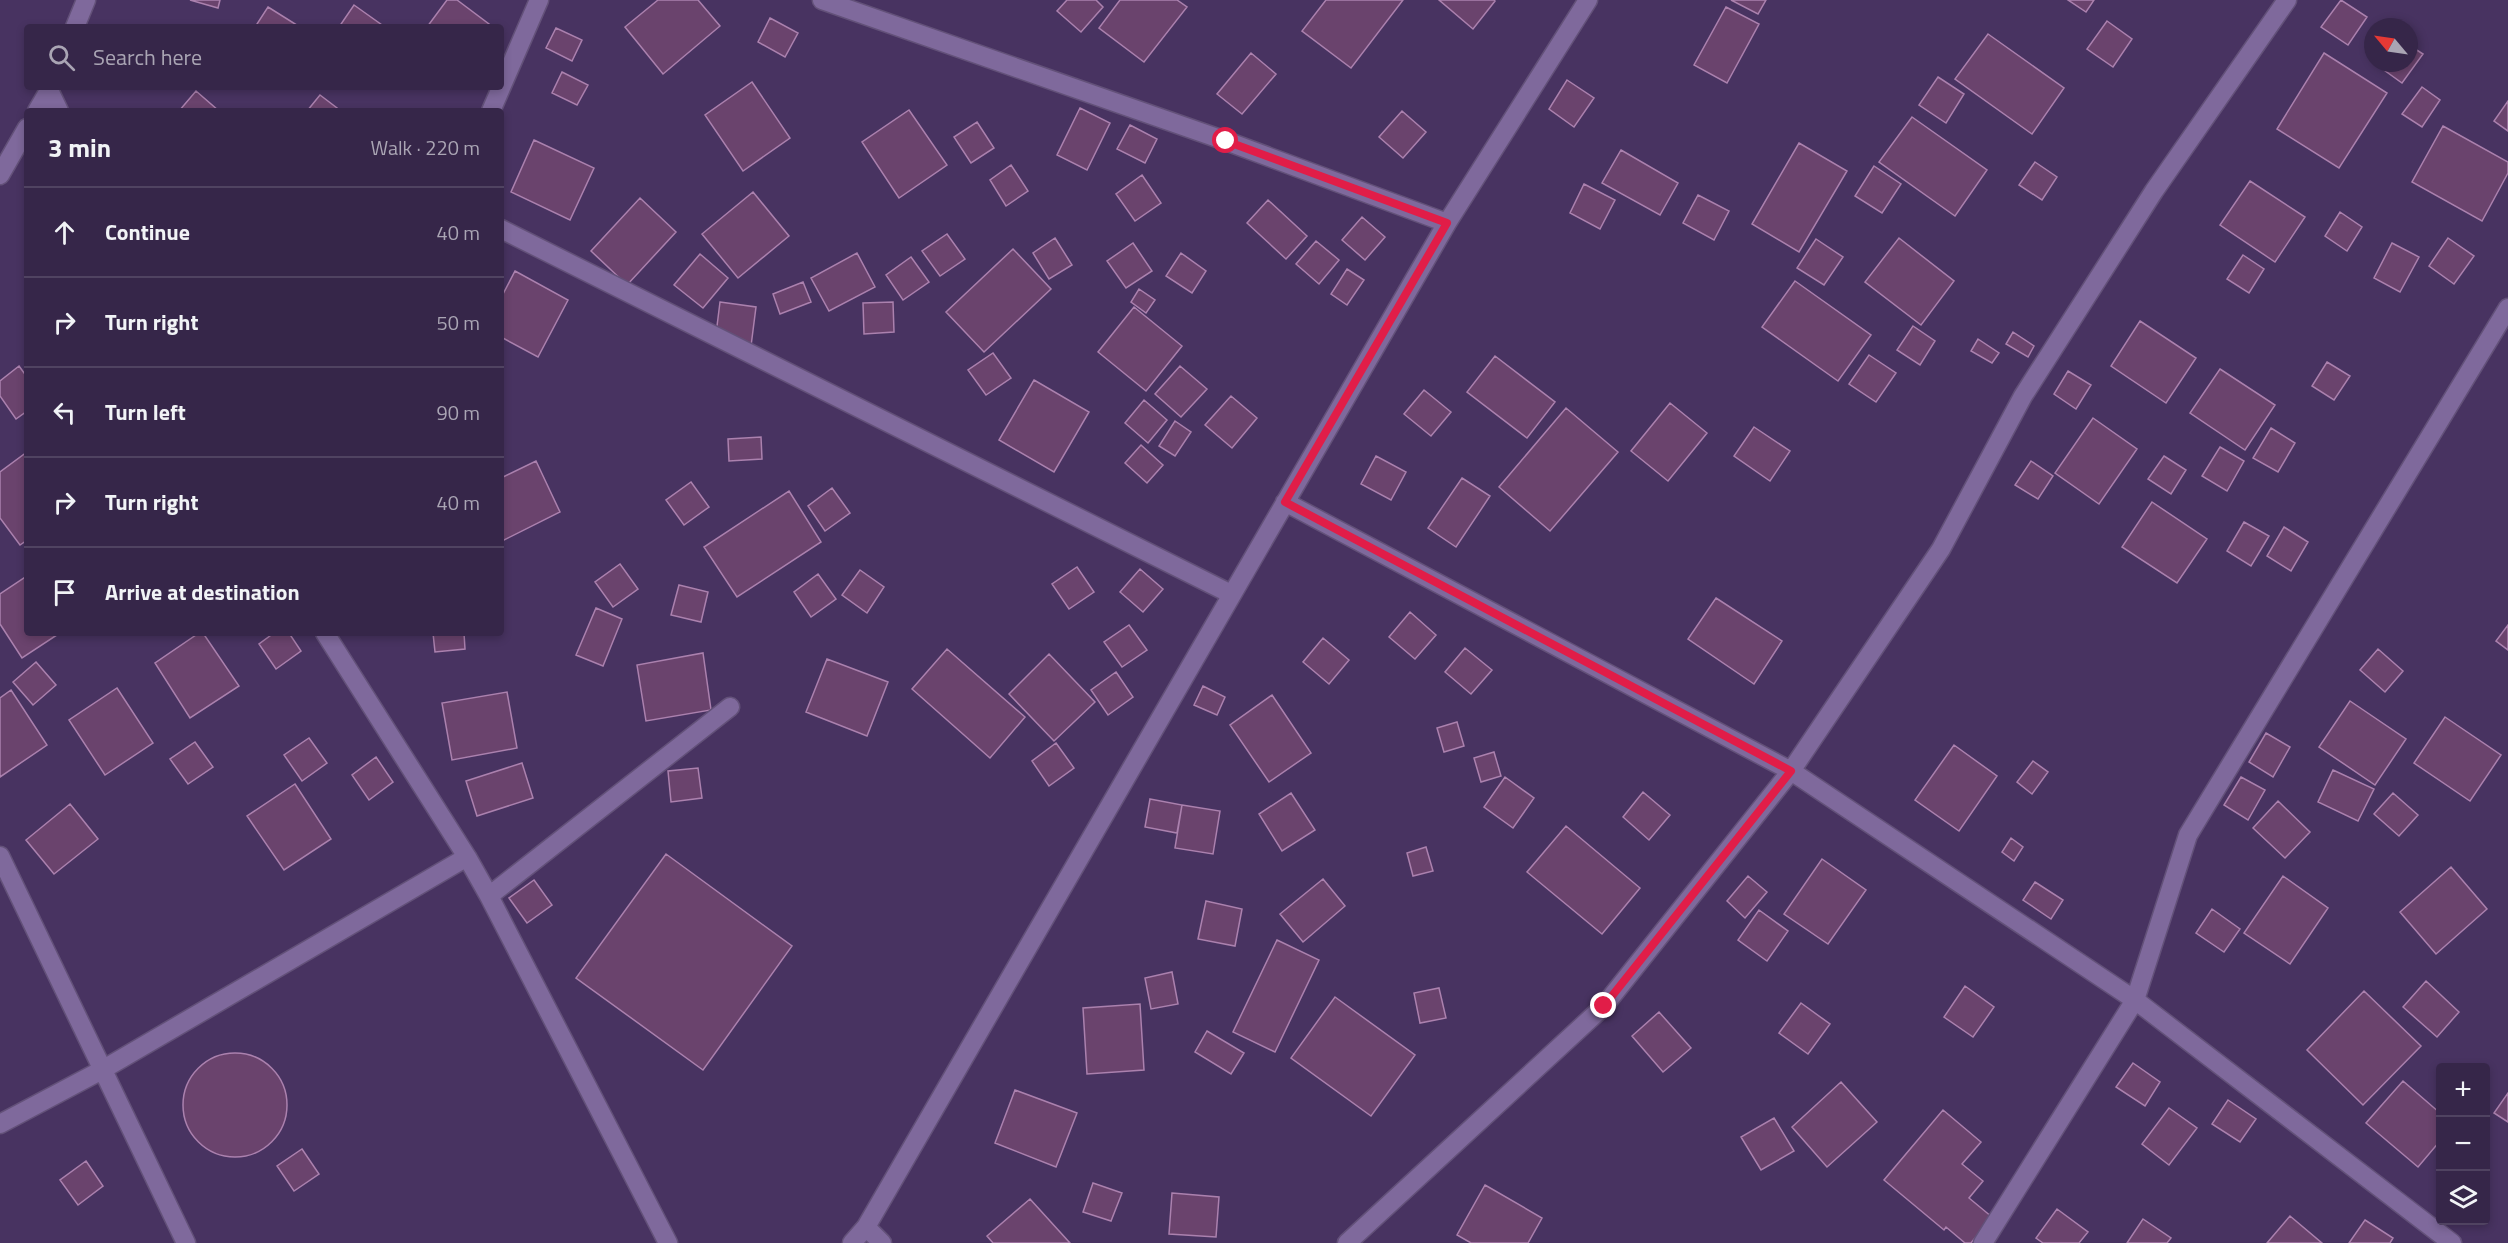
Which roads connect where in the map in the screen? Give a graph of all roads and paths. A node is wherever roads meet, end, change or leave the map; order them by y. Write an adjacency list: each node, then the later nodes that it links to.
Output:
1 (86, 0): 6 (street)
2 (539, 0): 7 (street)
3 (822, 0): 16 (street)
4 (1588, 0): 16 (street)
5 (2287, 0): 23 (street)
6 (76, 24)
7 (504, 81)
8 (49, 90): 11 (street)
9 (50, 90): 12 (street)
10 (500, 90): 13 (street)
11 (39, 108)
12 (58, 108)
13 (492, 108)
14 (24, 133): 15 (street)
15 (0, 174)
16 (1447, 223): 19 (street)
17 (504, 231): 20 (street)
18 (2508, 308): 27 (street)
19 (1285, 502): 20 (street); 23 (street)
20 (1231, 594): 30 (street)
21 (328, 636): 25 (street)
22 (730, 707): 26 (street)
23 (1791, 771): 27 (street); 35 (street)
24 (0, 856): 28 (street)
25 (467, 857): 26 (street); 28 (street)
26 (489, 896): 32 (street)
27 (2135, 1000): 36 (street); 37 (street)
28 (102, 1070): 29 (street); 31 (street)
29 (0, 1124)
30 (866, 1227): 33 (street); 34 (street)
31 (186, 1243)
32 (668, 1243)
33 (852, 1243)
34 (882, 1243)
35 (1347, 1243)
36 (1983, 1243)
37 (2452, 1243)

